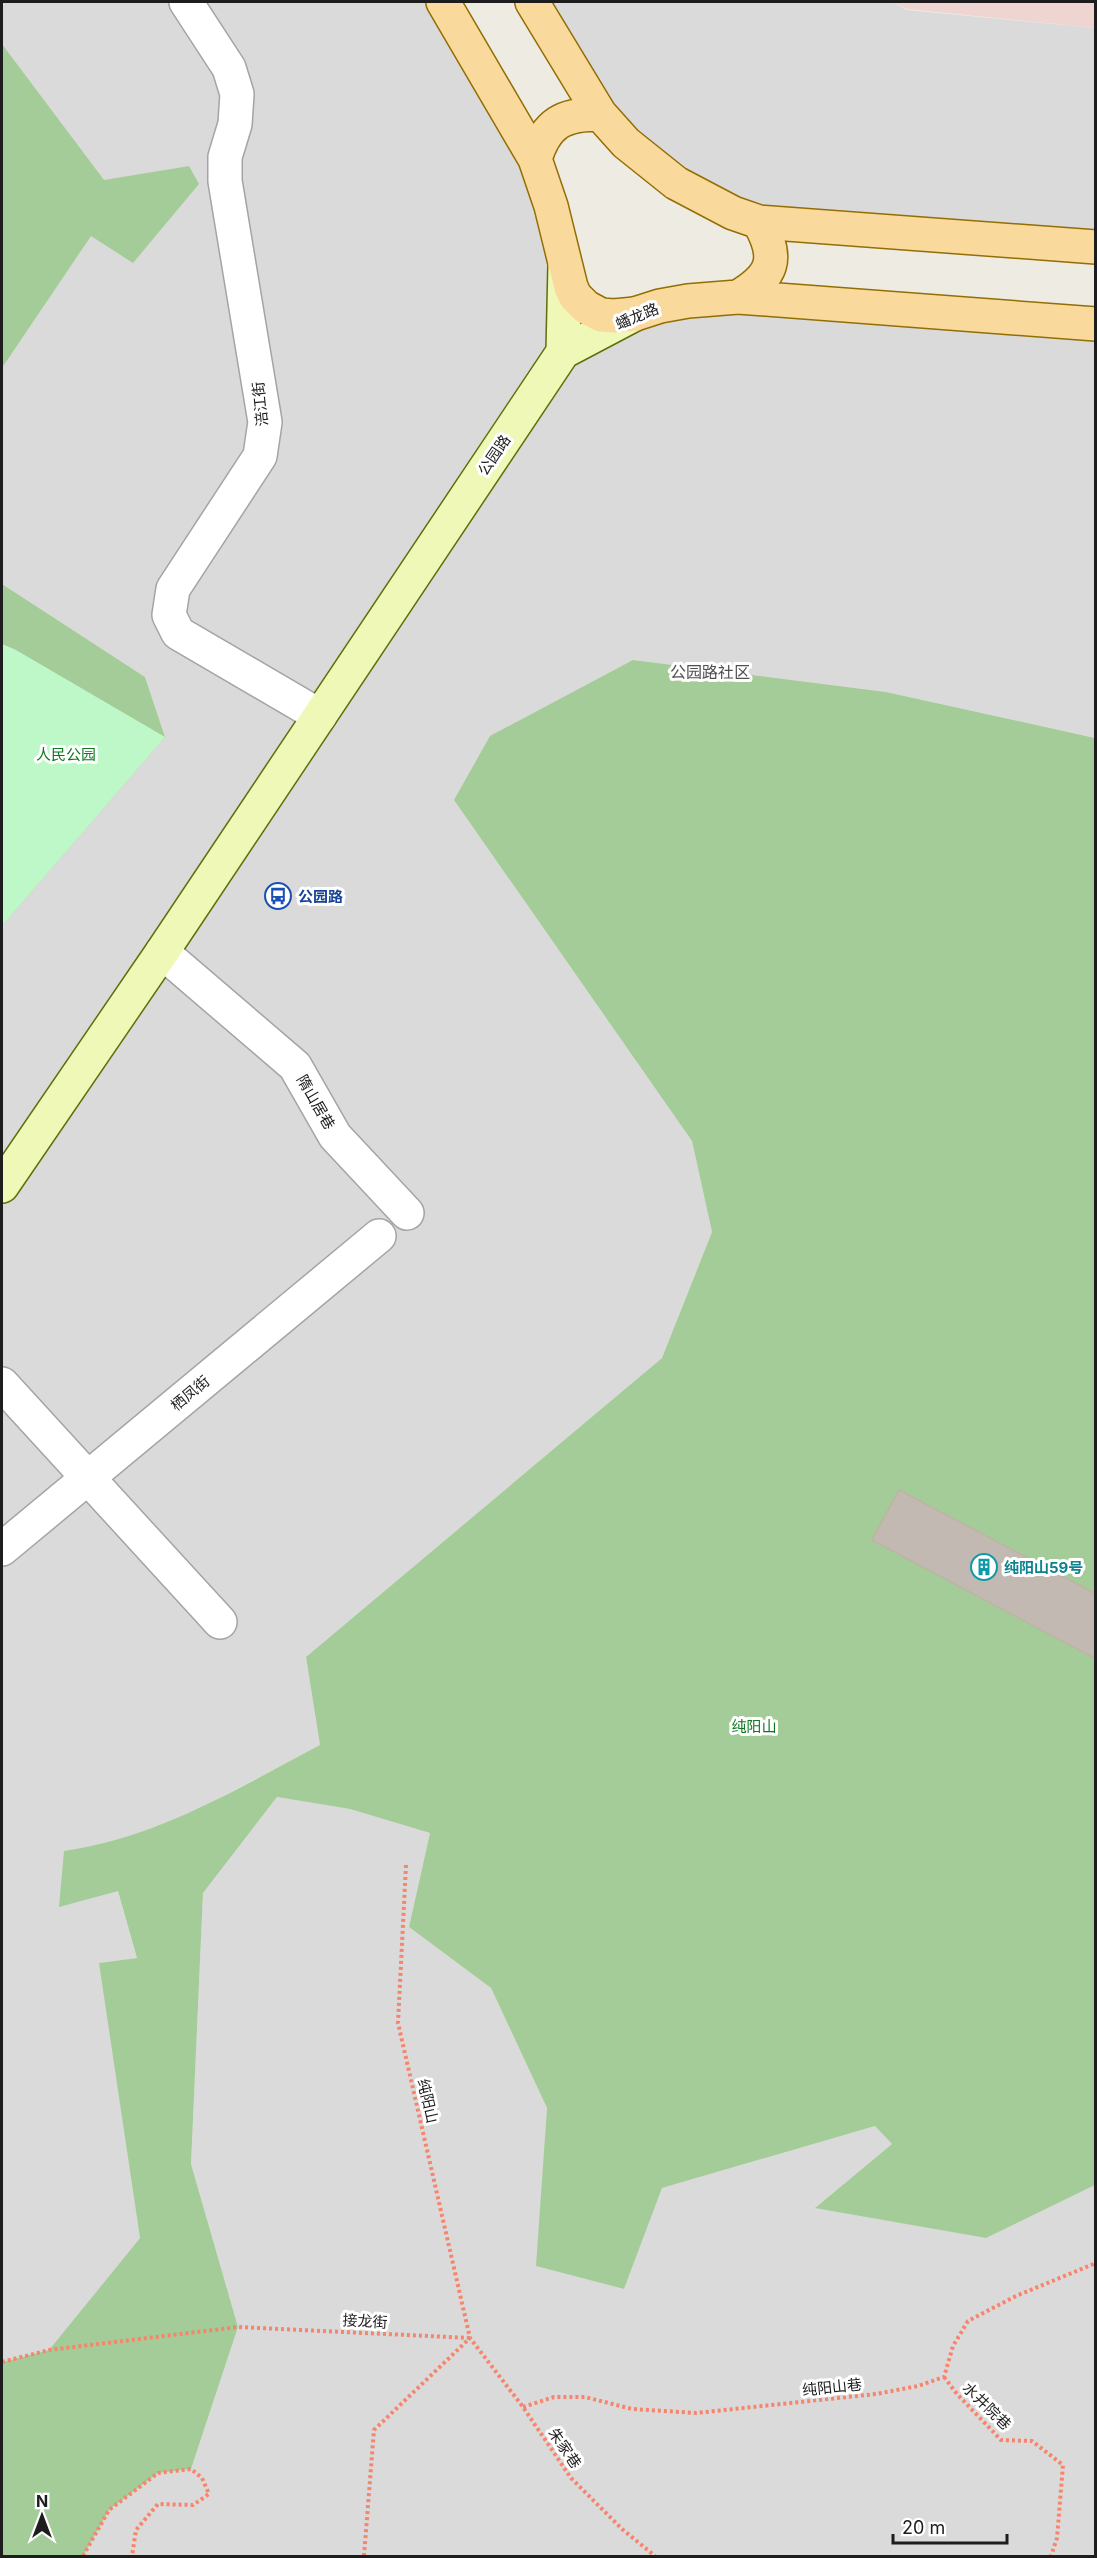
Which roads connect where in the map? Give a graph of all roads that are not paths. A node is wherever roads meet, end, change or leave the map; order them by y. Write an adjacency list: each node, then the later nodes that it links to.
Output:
1 (186, 2): 13 (street, 涪江街)
2 (443, 2): 5 (main road)
3 (532, 2): 4 (main road)
4 (600, 114): 5 (main road); 6 (main road)
5 (535, 159): 8 (main road)
6 (759, 222): 7 (main road); 9 (main road)
7 (1095, 247)
8 (565, 265): 10 (main road); 12 (main road)
9 (738, 297): 10 (main road, 蟠龙路); 11 (main road, 蟠龙路)
10 (635, 314): 12 (main road, 蟠龙路)
11 (1095, 324)
12 (563, 352): 13 (main road, 公园路)
13 (320, 716): 14 (main road, 公园路)
14 (162, 952): 15 (main road, 公园路); 16 (street, 隋山居巷)
15 (2, 1186)
16 (407, 1213)
17 (379, 1236): 19 (street, 栖凤街)
18 (2, 1384): 19 (street)
19 (88, 1478): 20 (street, 栖凤街); 21 (street)
20 (2, 1549)
21 (220, 1622)

